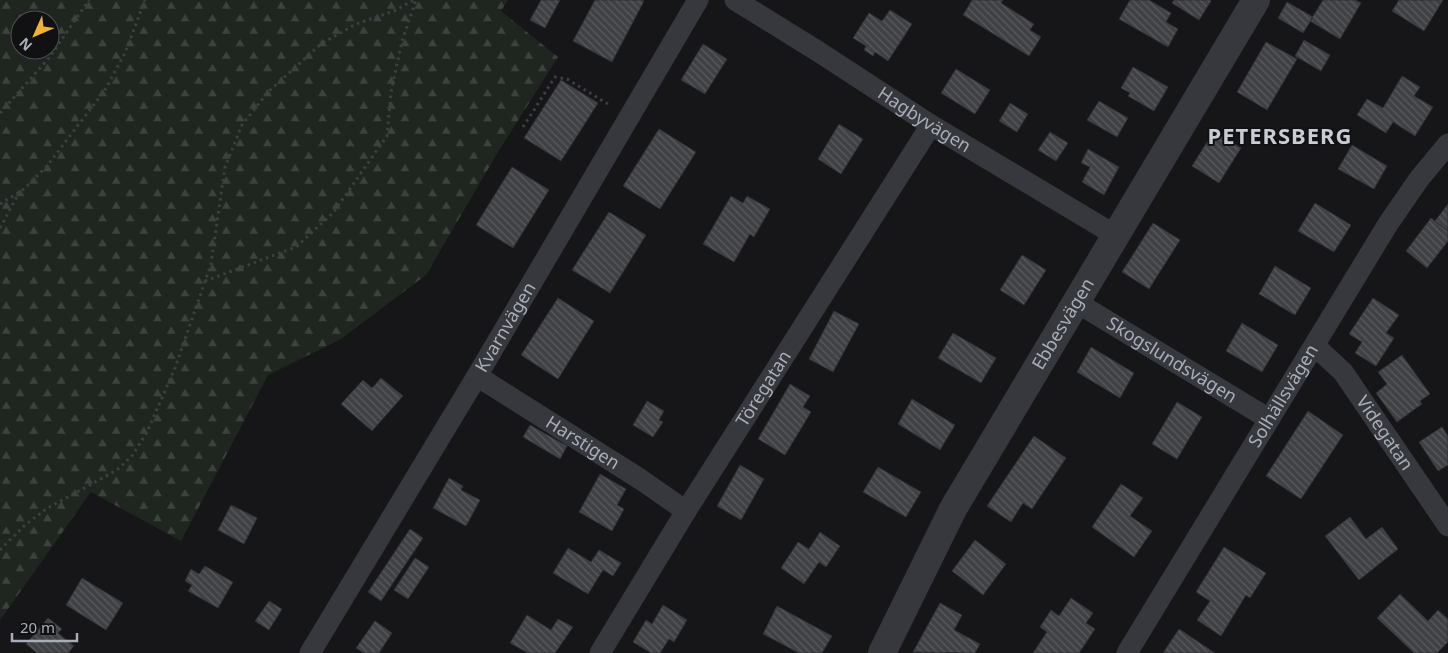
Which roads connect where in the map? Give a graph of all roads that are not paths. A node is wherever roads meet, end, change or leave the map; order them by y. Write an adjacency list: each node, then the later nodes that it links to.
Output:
1 (698, 0): 9 (street, Kvarnvägen)
2 (735, 0): 4 (street, Hagbyvägen)
3 (1256, 0): 6 (street, Ebbesvägen)
4 (931, 125): 6 (street, Hagbyvägen); 11 (street, Töregatan)
5 (1448, 144): 8 (street, Solhällsvägen)
6 (1115, 235): 7 (street, Ebbesvägen)
7 (1076, 302): 10 (street, Skogslundsvägen); 15 (street, Ebbesvägen)
8 (1315, 346): 10 (street, Solhällsvägen); 12 (street, Videgatan)
9 (477, 376): 11 (street, Harstigen); 13 (street, Kvarnvägen)
10 (1269, 419): 16 (street, Solhällsvägen)
11 (686, 511): 14 (street, Töregatan)
12 (1448, 526)
13 (310, 653)
14 (600, 653)
15 (882, 653)
16 (1127, 653)

